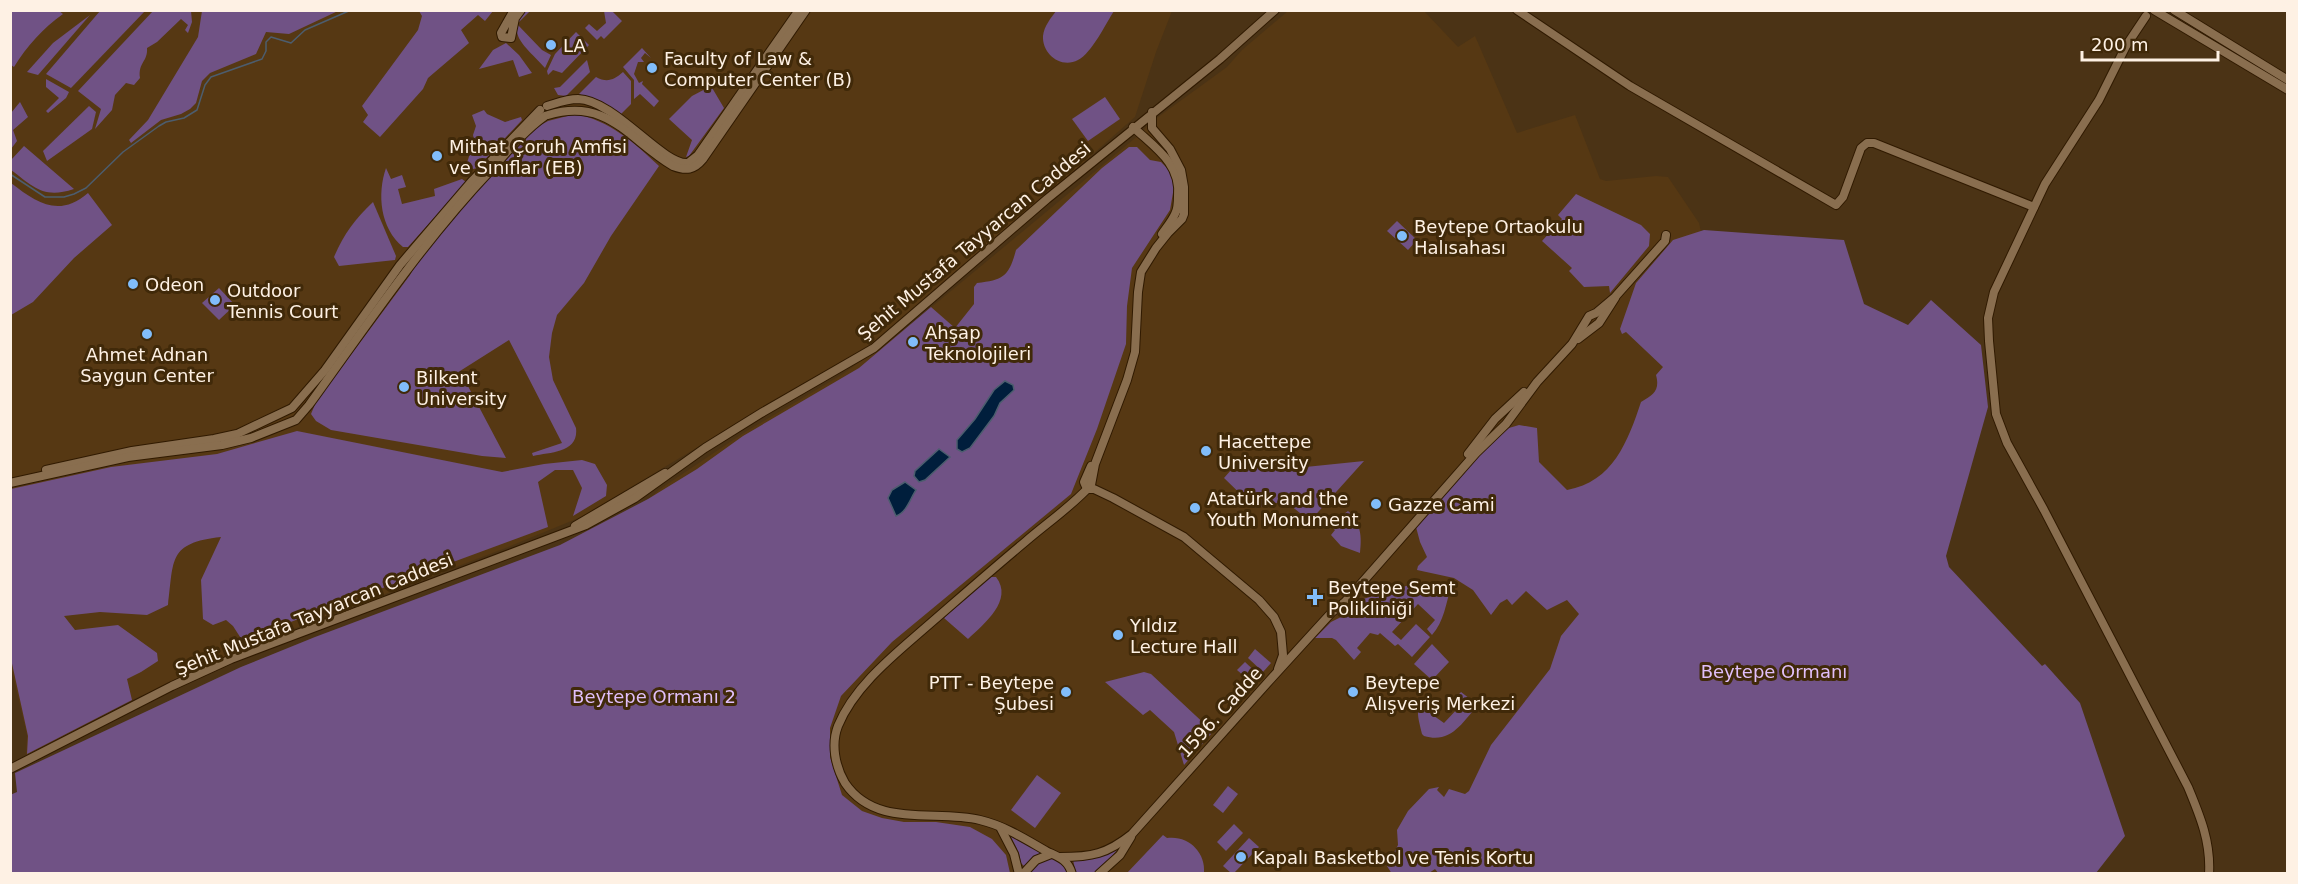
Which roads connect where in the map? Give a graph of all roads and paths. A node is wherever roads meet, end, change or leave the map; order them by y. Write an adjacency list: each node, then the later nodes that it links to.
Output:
1 (514, 10): 2 (street)
2 (520, 10)
3 (799, 10): 12 (street)
4 (806, 10): 12 (street)
5 (1275, 10): 13 (street, Şehit Mustafa Tayyarcan Caddesi)
6 (1517, 10): 16 (street)
7 (2154, 10): 11 (street)
8 (2174, 10): 10 (street)
9 (2146, 16): 16 (street)
10 (2288, 80)
11 (2288, 90)
12 (545, 112): 18 (street)
13 (1152, 112): 14 (street, Şehit Mustafa Tayyarcan Caddesi); 15 (street)
14 (1136, 125): 15 (street); 29 (street); 34 (street, Şehit Mustafa Tayyarcan Caddesi)
15 (1152, 128): 29 (street)
16 (2034, 207): 43 (street)
17 (1666, 234): 19 (street)
18 (405, 267): 20 (street); 21 (street)
19 (1536, 382): 22 (street, 1596. Cadde); 25 (street, 1596. Cadde)
20 (289, 410): 21 (street); 23 (street); 27 (street)
21 (301, 414): 23 (street)
22 (1497, 417): 24 (street, 1596. Cadde); 25 (street)
23 (292, 422): 28 (street)
24 (1490, 424): 26 (street); 30 (street, 1596. Cadde)
25 (1504, 426): 26 (street, 1596. Cadde)
26 (1498, 432): 30 (street, 1596. Cadde)
27 (10, 478)
28 (10, 483)
29 (1087, 489): 31 (street); 35 (street, 1596. Cadde)
30 (1332, 612): 32 (street, 1596. Cadde)
31 (1283, 644): 32 (street); 33 (street)
32 (1300, 647): 33 (street, 1596. Cadde)
33 (1276, 673): 36 (street, 1596. Cadde)
34 (10, 769)
35 (1000, 827): 37 (street, 1596. Cadde); 39 (street)
36 (1132, 834): 38 (street, 1596. Cadde); 42 (street, 1596. Cadde)
37 (1051, 854): 38 (street, 1596. Cadde); 40 (street)
38 (1060, 857): 41 (street)
39 (1018, 873)
40 (1023, 873)
41 (1072, 873)
42 (1099, 873)
43 (2209, 873)

